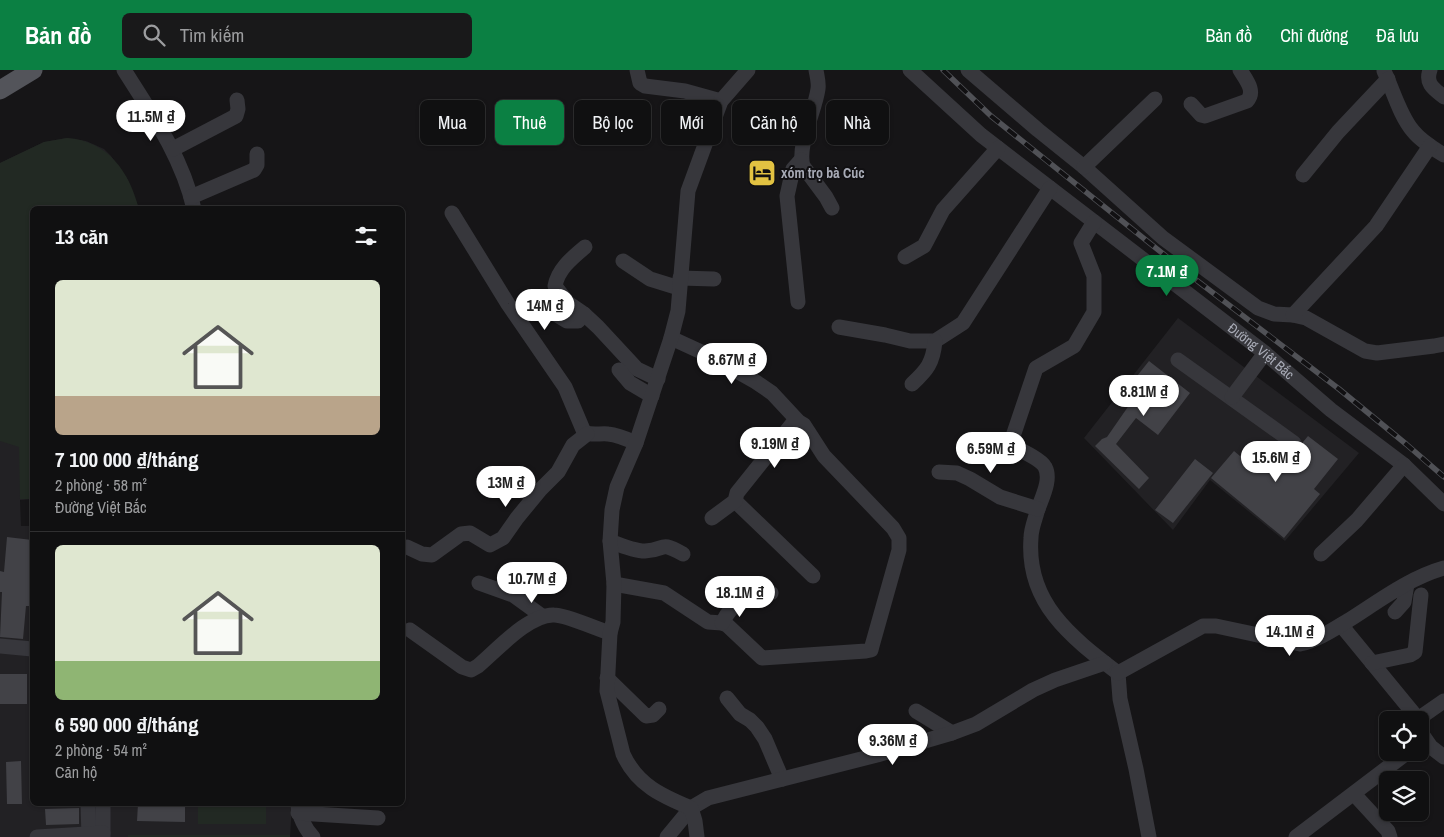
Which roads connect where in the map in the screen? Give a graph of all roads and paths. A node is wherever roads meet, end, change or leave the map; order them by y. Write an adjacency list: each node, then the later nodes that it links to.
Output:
1 (33, 70): 11 (main road)
2 (124, 70): 21 (street)
3 (637, 70): 15 (street)
4 (748, 70): 16 (street)
5 (816, 70): 24 (street)
6 (910, 70): 20 (street, Đường Việt Bắc)
7 (968, 70): 25 (street)
8 (1240, 70): 17 (street)
9 (1430, 70): 12 (street)
10 (1386, 75): 19 (street); 26 (street)
11 (0, 90)
12 (1444, 97)
13 (1155, 99): 25 (street)
14 (237, 100): 21 (street)
15 (717, 100)
16 (722, 100)
17 (1191, 104)
18 (705, 145): 36 (street)
19 (1430, 146): 23 (street); 40 (street)
20 (998, 148): 27 (street, Đường Việt Bắc); 33 (street)
21 (173, 149): 28 (street)
22 (257, 154): 28 (street)
23 (1444, 155)
24 (801, 160): 29 (street); 37 (street)
25 (1084, 167): 40 (street)
26 (1303, 175)
27 (1050, 188): 31 (street, Đường Việt Bắc); 43 (street)
28 (193, 203)
29 (832, 208)
30 (452, 213): 53 (street)
31 (1094, 222): 45 (street, Đường Việt Bắc); 60 (street)
32 (585, 247): 39 (street)
33 (905, 257)
34 (623, 262): 36 (street)
35 (714, 280): 36 (street)
36 (680, 283): 42 (street)
37 (798, 302)
38 (550, 310): 39 (street)
39 (584, 314): 48 (street)
40 (1293, 315): 44 (street)
41 (839, 327): 43 (street)
42 (671, 338): 48 (street); 52 (street)
43 (935, 341): 49 (street)
44 (1444, 344)
45 (1265, 354): 51 (street); 56 (street, Đường Việt Bắc)
46 (1178, 360): 51 (street)
47 (619, 370): 50 (street)
48 (658, 378): 50 (street)
49 (912, 384)
50 (652, 396): 54 (street)
51 (1232, 397): 55 (street)
52 (799, 422): 58 (street); 75 (street)
53 (587, 434): 54 (street); 63 (street)
54 (636, 443): 62 (street)
55 (1294, 443)
56 (1404, 465): 59 (street, Đường Việt Bắc); 65 (street)
57 (939, 472): 60 (street)
58 (736, 501): 61 (street); 67 (street)
59 (1444, 504)
60 (1038, 508): 81 (street)
61 (712, 518)
62 (610, 541): 64 (street); 69 (street)
63 (407, 547)
64 (683, 554)
65 (1321, 554)
66 (1444, 568): 70 (street)
67 (814, 576)
68 (479, 583): 74 (street)
69 (614, 584): 75 (street); 78 (street)
70 (1407, 584): 73 (street); 76 (street)
71 (770, 593): 75 (street)
72 (1421, 595): 82 (street)
73 (1395, 612)
74 (542, 616): 77 (street); 78 (street)
75 (722, 623)
76 (1341, 625): 82 (street); 83 (street)
77 (410, 630)
78 (610, 633): 84 (street)
79 (0, 646): 80 (street)
80 (30, 649)
81 (1105, 663): 83 (street); 91 (street)
82 (1372, 663): 89 (street)
83 (1118, 673): 107 (street)
84 (607, 678): 87 (street); 100 (street)
85 (727, 698): 95 (street)
86 (1444, 701): 90 (street)
87 (659, 709)
88 (916, 711): 91 (street)
89 (1412, 711)
90 (1429, 712)
91 (952, 732): 95 (street)
92 (1429, 745): 93 (street)
93 (1444, 758)
94 (1396, 761): 96 (street)
95 (782, 779): 100 (street)
96 (1354, 794): 108 (street); 109 (street)
97 (89, 806): 102 (street)
98 (103, 806): 102 (street)
99 (298, 808): 101 (street); 104 (street)
100 (691, 808): 105 (street); 106 (street)
101 (378, 818)
102 (96, 835): 103 (street)
103 (37, 837)
104 (313, 837)
105 (667, 837)
106 (697, 837)
107 (1149, 837)
108 (1296, 837)
109 (1390, 837)

